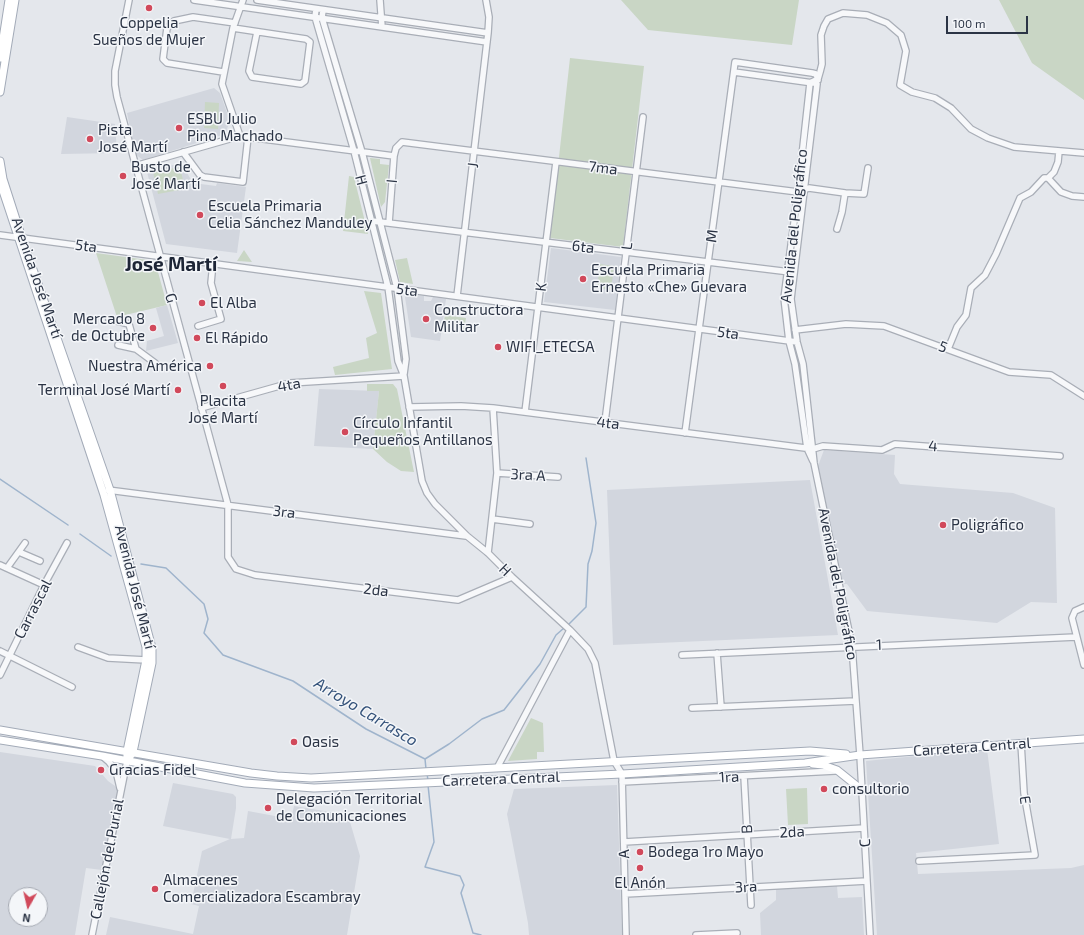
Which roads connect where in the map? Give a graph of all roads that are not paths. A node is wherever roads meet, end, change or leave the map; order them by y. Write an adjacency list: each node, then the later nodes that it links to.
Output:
1 (9, 0): 20 (main road)
2 (15, 0): 25 (main road)
3 (129, 0): 39 (street, G)
4 (194, 0): 9 (street)
5 (243, 0): 9 (street)
6 (258, 0): 10 (street)
7 (380, 0): 14 (street)
8 (486, 0): 18 (street, J)
9 (240, 7): 12 (street); 15 (street)
10 (316, 9): 11 (street); 12 (street, H)
11 (324, 10): 13 (street); 14 (street)
12 (315, 17): 13 (street); 30 (street, H)
13 (322, 18): 16 (street); 34 (street, H)
14 (381, 18): 16 (street); 18 (street)
15 (234, 26): 17 (street); 21 (street); 21 (street)
16 (382, 27): 19 (street)
17 (257, 32): 17 (street)
18 (488, 33): 19 (street, J)
19 (487, 42): 31 (street, J)
20 (0, 58)
21 (223, 72): 27 (street)
22 (734, 72): 23 (street, M); 24 (street); 44 (street, M)
23 (818, 81): 24 (street); 32 (street, Avenida del Poligráfico); 45 (street, Avenida del Poligráfico)
24 (810, 83): 46 (street, Avenida del Poligráfico)
25 (0, 92)
26 (643, 116): 41 (street, L)
27 (240, 136): 28 (street); 33 (street)
28 (248, 137): 30 (street); 33 (street)
29 (402, 142): 31 (street, 7ma); 36 (street, I)
30 (354, 151): 34 (street); 49 (street, H)
31 (474, 151): 38 (street, 7ma); 53 (street, J)
32 (1059, 151): 35 (street); 42 (street)
33 (183, 152): 39 (street)
34 (362, 152): 36 (street); 50 (street, H)
35 (1084, 153)
36 (394, 156): 51 (street, I)
37 (0, 161): 55 (main road, Avenida José Martí)
38 (556, 162): 41 (street, 7ma); 56 (street, K)
39 (135, 166): 58 (street, G)
40 (868, 168): 47 (street)
41 (636, 172): 44 (street, 7ma); 57 (street, L)
42 (1048, 178): 48 (street); 75 (street)
43 (0, 182): 55 (main road, Avenida José Martí)
44 (719, 182): 46 (street, 7ma); 59 (street, M)
45 (804, 189): 46 (street); 47 (street); 61 (street, Avenida del Poligráfico)
46 (798, 192): 61 (street, Avenida del Poligráfico)
47 (845, 193): 52 (street)
48 (1084, 197)
49 (372, 221): 50 (street, 6ta); 62 (street, H)
50 (380, 222): 51 (street, 6ta); 63 (street, H)
51 (388, 223): 53 (street, 6ta)
52 (837, 229)
53 (464, 232): 56 (street, 6ta); 64 (street, J)
54 (0, 235): 55 (street)
55 (20, 237): 58 (street, 5ta); 89 (main road, Avenida José Martí); 90 (main road, Avenida José Martí)
56 (546, 242): 57 (street, 6ta); 65 (street, K)
57 (626, 252): 59 (street, 6ta); 66 (street, L)
58 (160, 256): 60 (street, 5ta); 80 (street, G)
59 (708, 262): 61 (street, 6ta); 69 (street, M)
60 (213, 263): 62 (street, 5ta); 68 (street)
61 (791, 273): 70 (street, Avenida del Poligráfico); 71 (street, Avenida del Poligráfico)
62 (388, 287): 63 (street, 5ta); 77 (street, H)
63 (397, 288): 64 (street, 5ta); 77 (street, H)
64 (456, 296): 65 (street, 5ta)
65 (538, 307): 66 (street, 5ta); 82 (street, K)
66 (618, 318): 69 (street, 5ta); 83 (street, L)
67 (109, 319): 74 (street)
68 (198, 326)
69 (699, 329): 71 (street, 5ta); 84 (street, M)
70 (795, 330): 72 (street, Avenida del Poligráfico); 75 (street, 5)
71 (789, 341): 72 (street, 5ta); 85 (street, Avenida del Poligráfico)
72 (797, 342): 85 (street, Avenida del Poligráfico)
73 (118, 346): 74 (street)
74 (136, 349): 76 (street)
75 (948, 349): 78 (street, 5)
76 (155, 362)
77 (404, 376): 79 (street, H); 80 (street, 4ta)
78 (1084, 396)
79 (409, 407): 81 (street, 4ta); 94 (street, H)
80 (201, 408): 91 (street, G)
81 (493, 408): 82 (street, 4ta); 87 (street)
82 (525, 412): 83 (street, 4ta)
83 (605, 422): 84 (street, 4ta)
84 (686, 433): 85 (street, 4ta)
85 (810, 449): 86 (street, 4); 109 (street, Avenida del Poligráfico)
86 (1060, 456)
87 (497, 473): 88 (street, 3ra A); 92 (street)
88 (558, 477)
89 (102, 489): 90 (street, 3ra); 114 (main road, Avenida José Martí)
90 (110, 490): 91 (street, 3ra); 125 (main road, Avenida José Martí)
91 (228, 505): 94 (street, 3ra); 102 (street, G)
92 (492, 519): 93 (street); 98 (street)
93 (530, 524)
94 (467, 536): 98 (street, H)
95 (25, 543): 97 (street)
96 (67, 543): 104 (street, Carrascal)
97 (19, 552): 99 (street); 101 (street)
98 (488, 553): 103 (street, H)
99 (40, 561)
100 (0, 565): 101 (street)
101 (7, 568): 104 (street)
102 (236, 569): 103 (street, 2da)
103 (512, 577): 106 (street, H)
104 (44, 585): 112 (street, Carrascal)
105 (1083, 607): 107 (street)
106 (570, 630): 129 (street, H); 131 (street)
107 (1076, 637): 109 (street, 1); 115 (street)
108 (78, 646): 114 (street)
109 (852, 646): 111 (street, 1); 118 (street, Avenida del Poligráfico)
110 (0, 651): 112 (street)
111 (717, 653): 113 (street, 1); 119 (street)
112 (9, 655): 116 (street, Carrascal); 117 (street)
113 (682, 655)
114 (146, 660): 125 (main road, Avenida José Martí)
115 (1084, 665)
116 (0, 675)
117 (72, 687)
118 (856, 701): 119 (street); 126 (street, Avenida del Poligráfico)
119 (721, 707): 120 (street)
120 (692, 708)
121 (0, 730): 125 (main road, Carretera Central)
122 (1084, 739): 124 (main road, Carretera Central)
123 (0, 740): 127 (main road, Carretera Central)
124 (1021, 743): 126 (main road, Carretera Central); 143 (street, E)
125 (130, 751): 128 (main road, Avenida José Martí); 133 (main road, Carretera Central)
126 (860, 755): 129 (main road, Carretera Central); 130 (main road, Carretera Central); 138 (street, C)
127 (102, 756): 128 (main road, Carretera Central); 139 (street)
128 (127, 760): 136 (main road, Carretera Central); 139 (street, Callejón del Purial)
129 (614, 761): 131 (main road, Carretera Central); 134 (street)
130 (805, 763): 132 (main road); 134 (main road, Carretera Central)
131 (497, 768): 133 (main road, Carretera Central)
132 (837, 770): 135 (street, 1ra); 138 (main road)
133 (251, 773): 136 (main road)
134 (622, 774): 136 (main road, Carretera Central); 137 (street, A)
135 (744, 776): 137 (street, 1ra); 141 (street, B)
136 (245, 782)
137 (622, 782): 142 (street, A)
138 (862, 790): 140 (street, C)
139 (121, 792): 150 (street, Callejón del Purial)
140 (864, 828): 141 (street, 2da); 144 (street, C)
141 (747, 835): 142 (street, 2da); 145 (street, B)
142 (624, 842): 146 (street, A)
143 (919, 861)
144 (867, 881): 145 (street, 3ra); 149 (street, C)
145 (750, 886): 146 (street, 3ra); 147 (street, B)
146 (625, 894): 151 (street, A)
147 (751, 905)
148 (737, 933): 152 (street)
149 (870, 933)
150 (92, 935)
151 (626, 935)
152 (696, 935)

